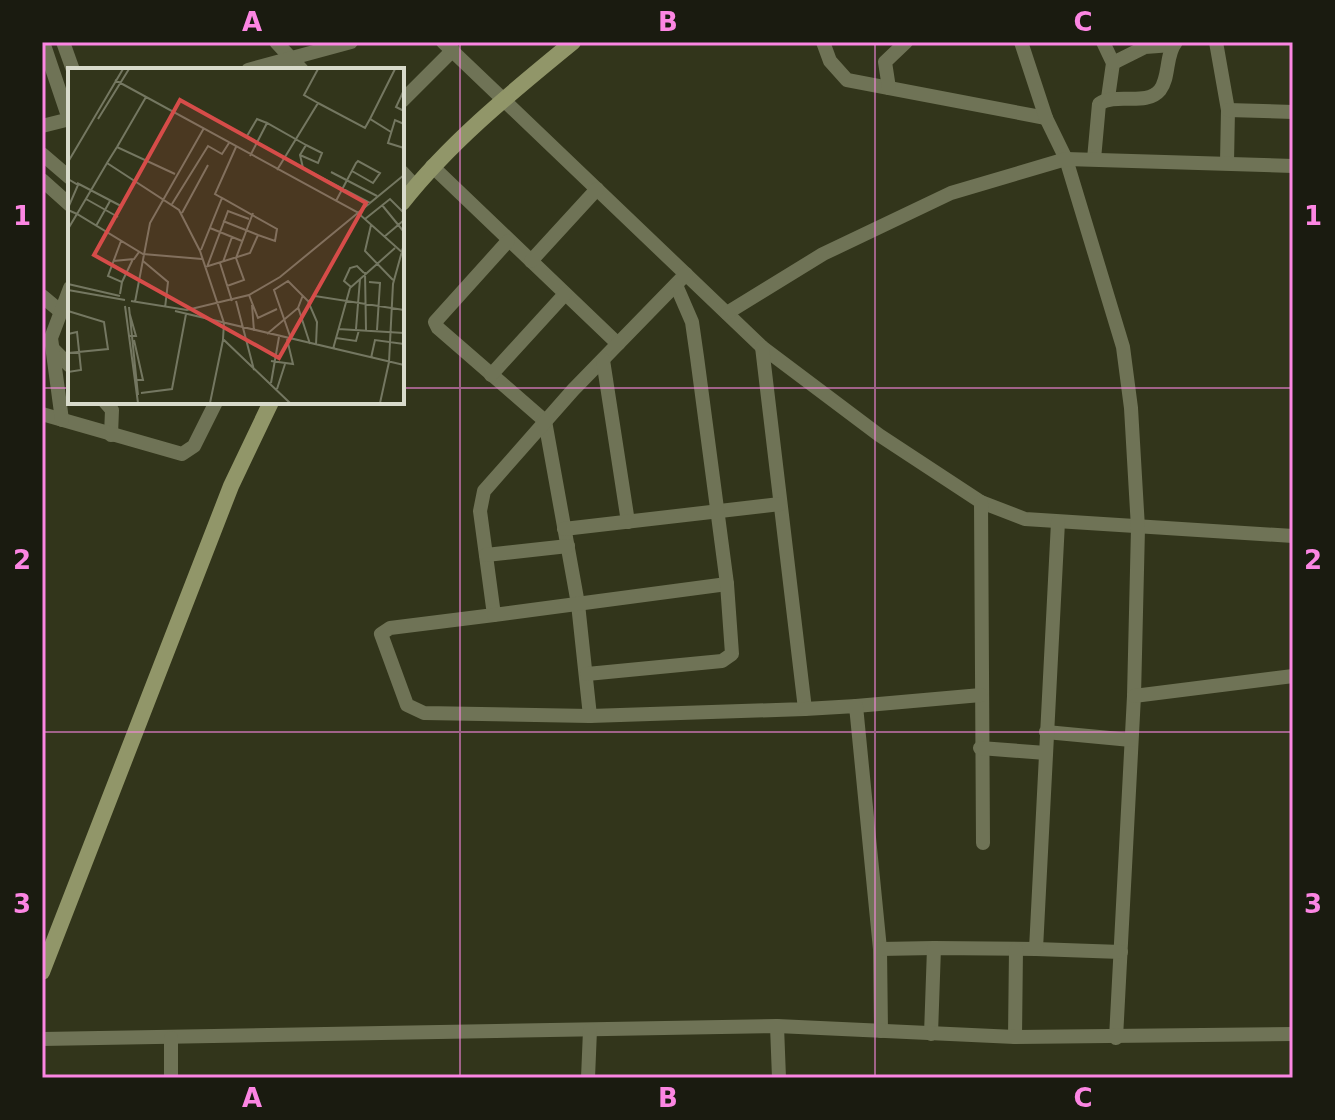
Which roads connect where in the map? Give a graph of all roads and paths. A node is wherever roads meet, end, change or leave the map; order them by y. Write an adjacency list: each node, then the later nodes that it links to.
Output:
1 (43, 42): 24 (street)
2 (63, 42): 15 (street)
3 (276, 42): 13 (street)
4 (351, 42): 13 (street)
5 (573, 42): 21 (main road)
6 (823, 42): 18 (street)
7 (906, 42): 18 (street)
8 (1021, 42): 25 (street)
9 (1103, 42): 14 (street)
10 (1216, 42): 22 (street)
11 (1174, 43): 14 (street); 19 (street)
12 (448, 46): 20 (street); 21 (street)
13 (291, 58): 16 (street); 17 (street)
14 (1113, 63): 19 (street)
15 (72, 68)
16 (255, 68)
17 (300, 68)
18 (889, 88): 25 (street)
19 (1108, 98): 30 (street)
20 (404, 99)
21 (502, 99): 32 (main road); 38 (street)
22 (1228, 110): 23 (street); 31 (street)
23 (1293, 112)
24 (68, 113)
25 (1046, 118): 29 (street)
26 (68, 120): 27 (street)
27 (42, 126)
28 (42, 154): 35 (street)
29 (1066, 159): 30 (street); 48 (street); 67 (street)
30 (1094, 159): 31 (street)
31 (1227, 162): 33 (street)
32 (432, 166): 37 (main road); 41 (street)
33 (1293, 166)
34 (404, 174): 37 (street)
35 (68, 176)
36 (42, 180): 40 (street)
37 (415, 186): 39 (main road)
38 (597, 189): 42 (street); 43 (street)
39 (404, 200)
40 (68, 203)
41 (508, 241): 42 (street); 54 (street)
42 (531, 261): 45 (street)
43 (681, 280): 48 (street); 50 (street); 64 (street)
44 (68, 293): 47 (street)
45 (565, 294): 50 (street); 54 (street)
46 (42, 296): 47 (street)
47 (60, 311): 49 (street)
48 (727, 313): 51 (street)
49 (49, 339): 53 (street); 59 (street)
50 (618, 344): 52 (street)
51 (762, 347): 62 (street); 63 (street)
52 (603, 360): 60 (street); 65 (street)
53 (68, 363)
54 (491, 375): 60 (street)
55 (107, 404): 61 (street)
56 (215, 404): 61 (street)
57 (270, 404): 92 (main road)
58 (42, 414): 59 (street)
59 (62, 420): 61 (street)
60 (545, 421): 68 (street); 71 (street)
61 (111, 435)
62 (981, 502): 66 (street); 77 (street)
63 (780, 504): 64 (street); 80 (street)
64 (715, 513): 65 (street); 72 (street)
65 (628, 522): 68 (street)
66 (1058, 522): 67 (street); 82 (street)
67 (1138, 528): 69 (street); 78 (street)
68 (564, 529): 70 (street)
69 (1293, 536)
70 (568, 546): 71 (street); 73 (street)
71 (486, 555): 74 (street)
72 (727, 584): 73 (street); 75 (street)
73 (578, 604): 74 (street); 75 (street)
74 (494, 615): 81 (street)
75 (587, 674): 81 (street)
76 (1293, 676): 78 (street)
77 (981, 695): 79 (street); 84 (street)
78 (1134, 696): 83 (street)
79 (856, 706): 80 (street); 88 (street)
80 (805, 709): 81 (street)
81 (590, 716)
82 (1046, 732): 83 (street); 85 (street)
83 (1131, 740): 91 (street)
84 (980, 748): 85 (street); 86 (street)
85 (1046, 753): 90 (street)
86 (983, 843)
87 (934, 948): 88 (street); 89 (street); 96 (street)
88 (880, 949): 95 (street)
89 (1016, 949): 90 (street); 98 (street)
90 (1036, 949): 91 (street)
91 (1121, 952): 100 (street)
92 (42, 972)
93 (777, 1026): 94 (street); 95 (street); 104 (street)
94 (590, 1030): 99 (street); 103 (street)
95 (881, 1031): 96 (street)
96 (931, 1034): 98 (street)
97 (1293, 1034): 100 (street)
98 (1015, 1037): 100 (street)
99 (171, 1038): 101 (street); 102 (street)
100 (1116, 1038)
101 (42, 1039)
102 (171, 1078)
103 (588, 1078)
104 (779, 1078)

